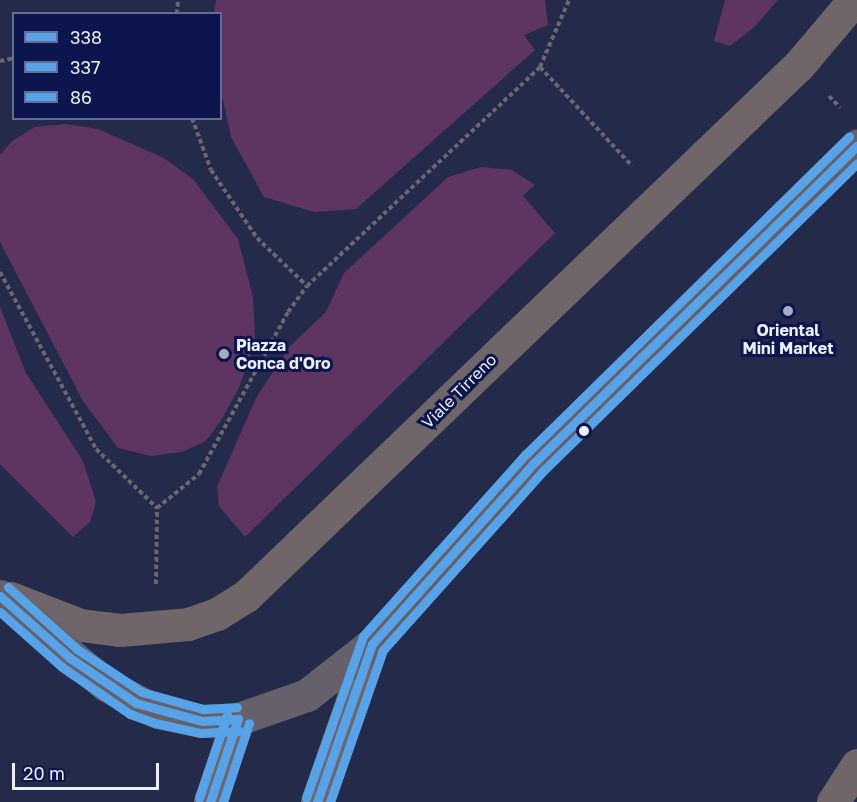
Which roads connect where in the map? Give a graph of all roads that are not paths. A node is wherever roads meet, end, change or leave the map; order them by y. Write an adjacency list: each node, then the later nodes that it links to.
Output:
1 (854, 0): 3 (street, Viale Tirreno)
2 (857, 146): 4 (main road)
3 (0, 594): 5 (main road)
4 (372, 644): 5 (main road); 8 (street)
5 (238, 719): 7 (street)
6 (857, 765): 9 (street)
7 (210, 802)
8 (317, 802)
9 (833, 802)

